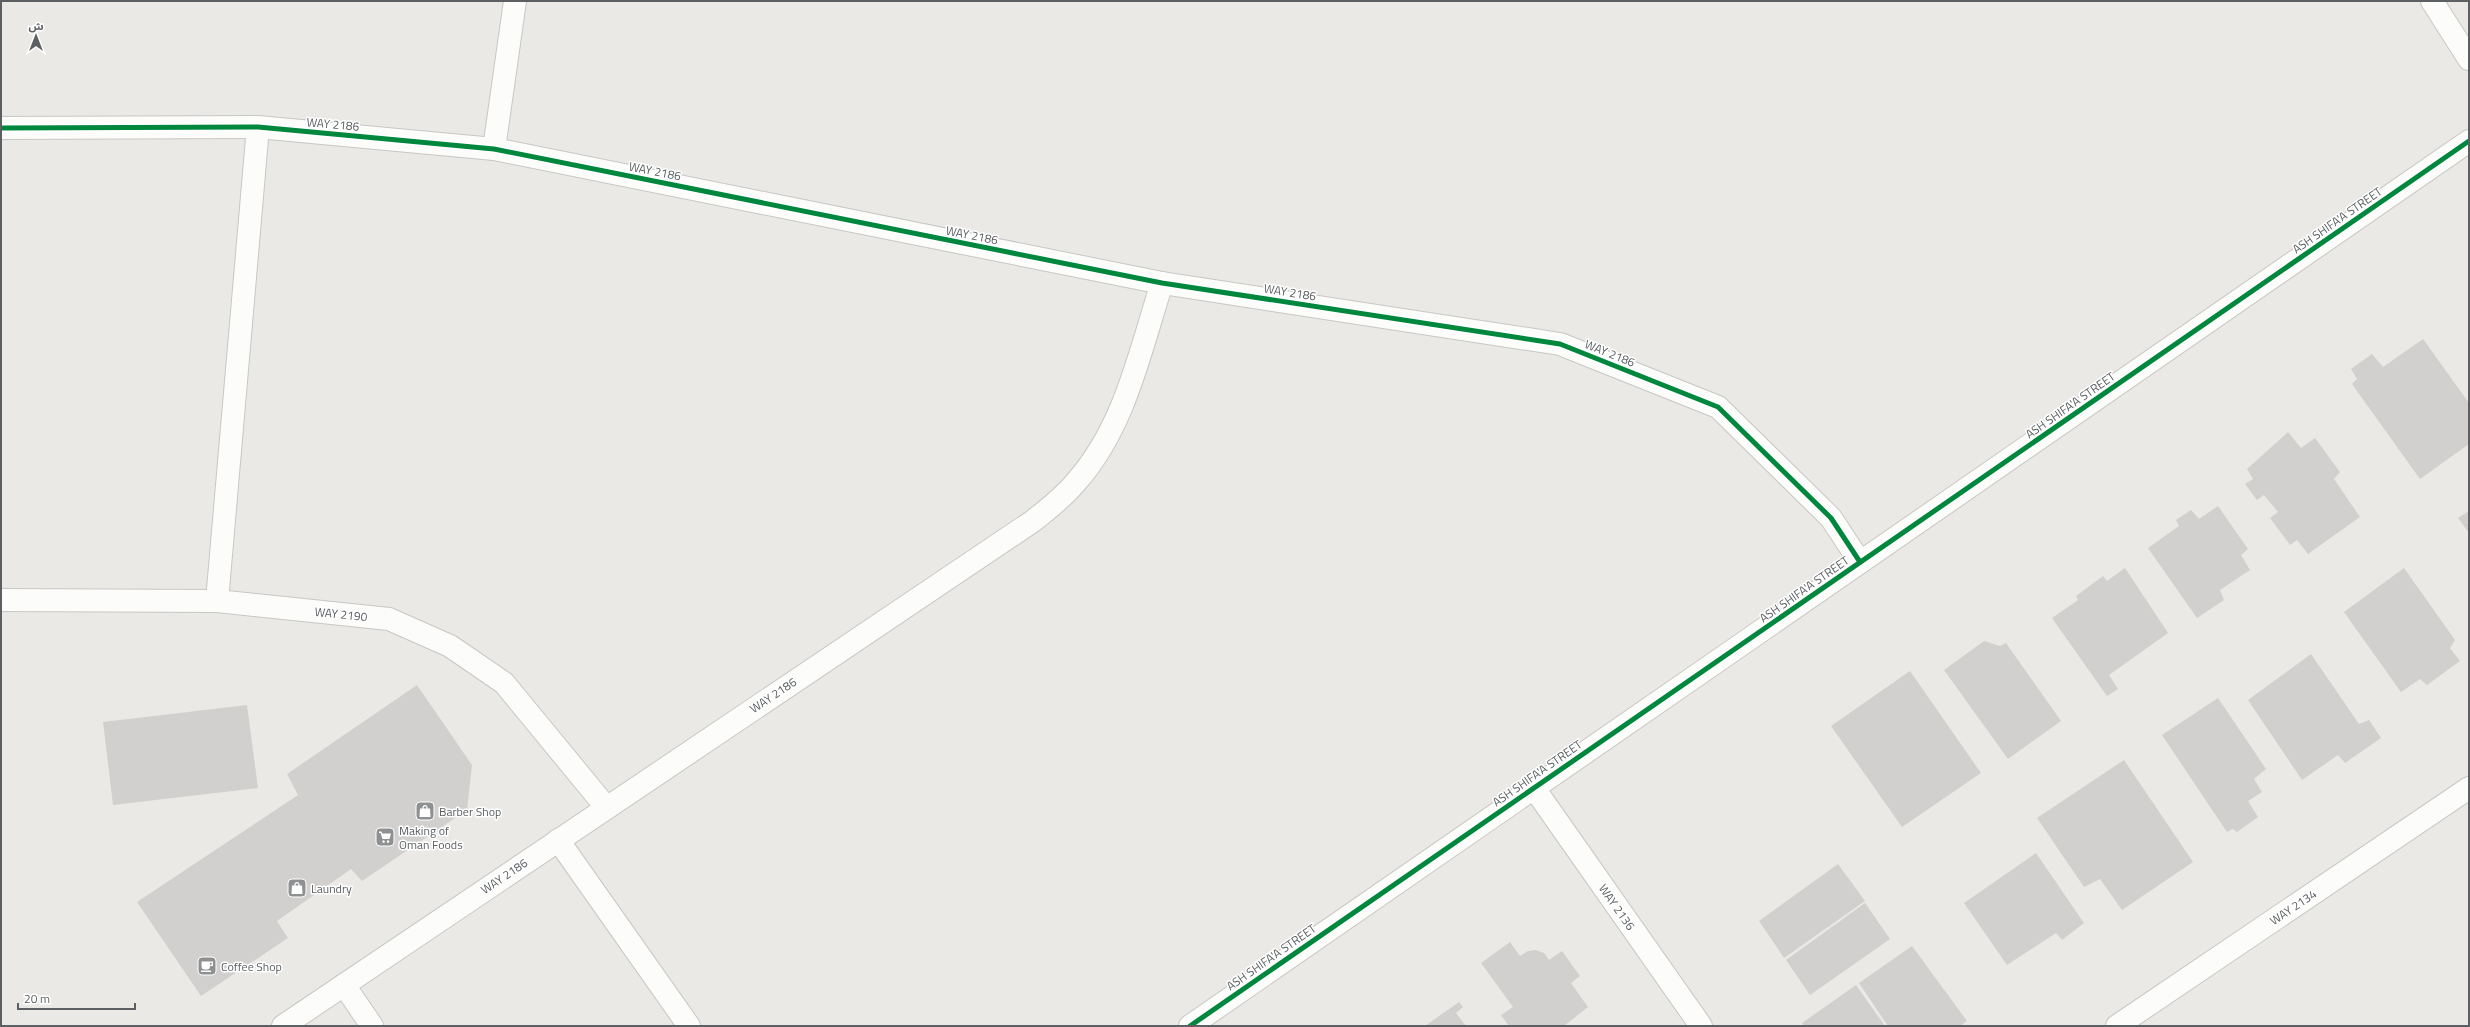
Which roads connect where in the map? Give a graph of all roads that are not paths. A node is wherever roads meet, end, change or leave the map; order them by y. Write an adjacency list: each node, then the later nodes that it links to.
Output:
1 (515, 1): 7 (street)
2 (2432, 1): 3 (street)
3 (2469, 59)
4 (258, 127): 5 (street, WAY 2186); 7 (street, WAY 2186); 11 (street)
5 (1, 128)
6 (2469, 141): 9 (street, ASH SHIFA'A STREET)
7 (494, 149): 8 (street, WAY 2186)
8 (1162, 283): 9 (street, WAY 2186); 14 (street, WAY 2186)
9 (1860, 562): 12 (street, ASH SHIFA'A STREET)
10 (1, 600): 11 (street, WAY 2190)
11 (217, 601): 14 (street, WAY 2190)
12 (1534, 788): 20 (street, ASH SHIFA'A STREET); 21 (street, WAY 2136)
13 (2469, 788): 22 (street, WAY 2134)
14 (606, 807): 15 (street, WAY 2186)
15 (558, 840): 16 (street, WAY 2186); 19 (street)
16 (344, 985): 17 (street, WAY 2186); 18 (street)
17 (283, 1026)
18 (372, 1026)
19 (689, 1026)
20 (1190, 1026)
21 (1701, 1026)
22 (2117, 1026)

